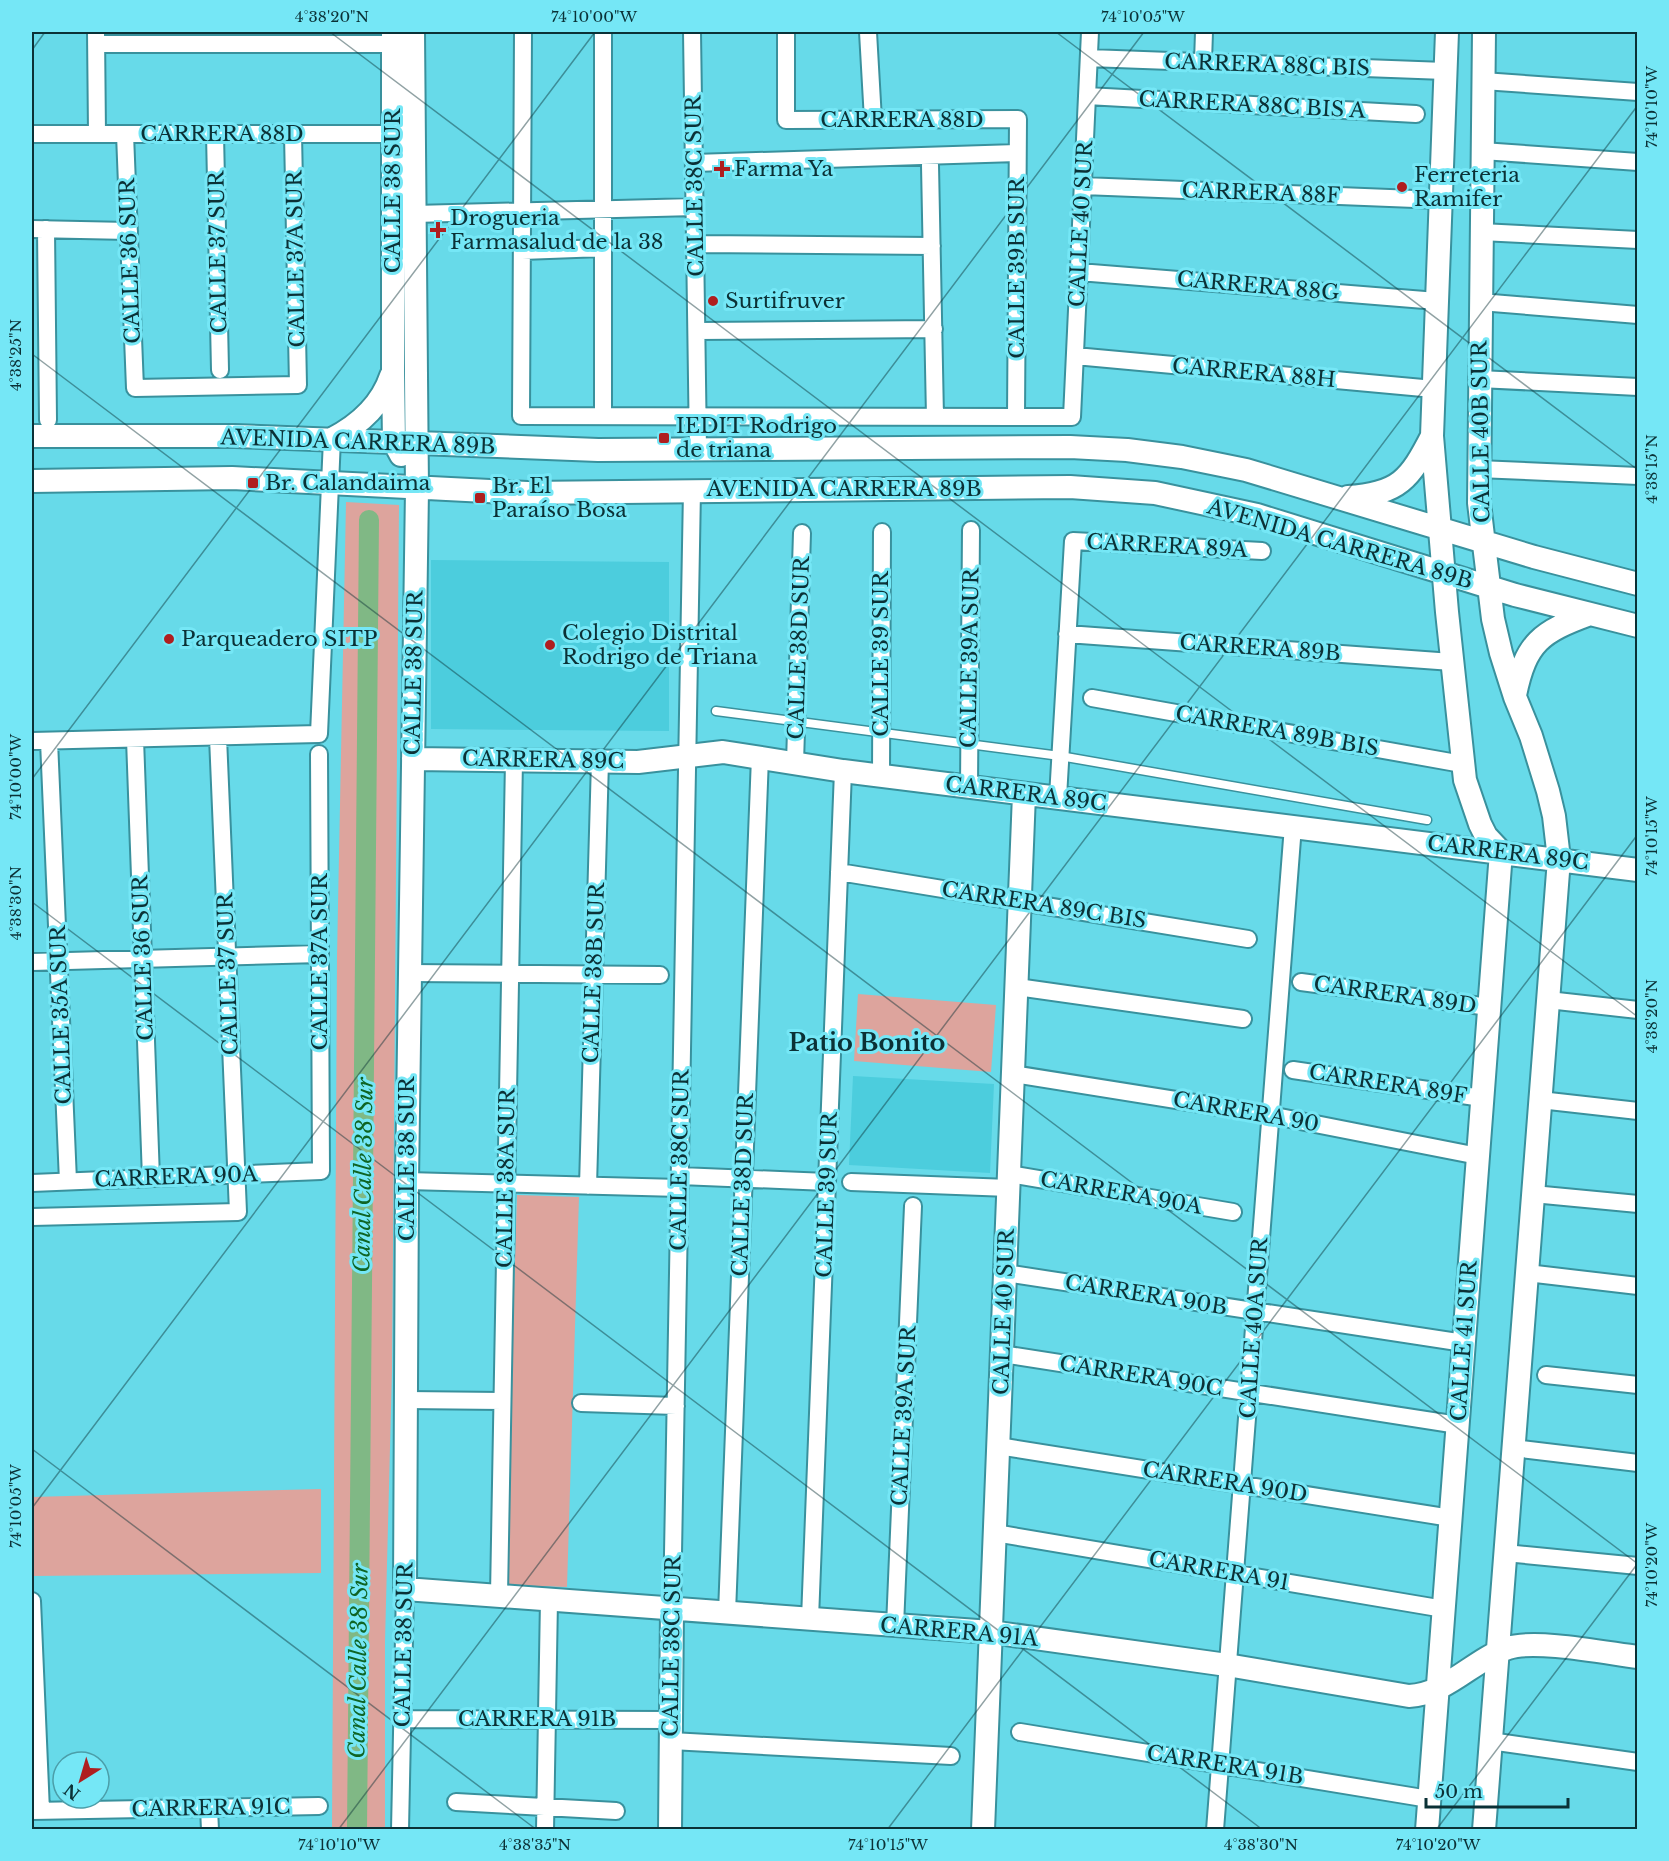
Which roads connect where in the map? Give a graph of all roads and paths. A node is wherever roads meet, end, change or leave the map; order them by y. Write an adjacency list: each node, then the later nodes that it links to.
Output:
1 (413, 32): 27 (street, CALLE 38 SUR)
2 (523, 32): 37 (street)
3 (603, 32): 36 (street)
4 (692, 32): 31 (street, CALLE 38C SUR)
5 (786, 32): 21 (street, CARRERA 88D)
6 (868, 32): 21 (street)
7 (1090, 32): 13 (street, CALLE 40 SUR)
8 (1204, 32): 14 (street)
9 (1446, 32): 15 (street, CALLE 40B SUR)
10 (1484, 32): 16 (street, CALLE 40B SUR)
11 (96, 38): 12 (street); 23 (street)
12 (393, 38): 27 (street, CALLE 38 SUR)
13 (1089, 58): 14 (street, CARRERA 88C BIS); 18 (street, CALLE 40 SUR)
14 (1203, 62): 15 (street, CARRERA 88C BIS)
15 (1445, 71): 34 (street, CALLE 40B SUR)
16 (1483, 81): 17 (street); 28 (street, CALLE 40B SUR)
17 (1638, 92)
18 (1087, 96): 19 (street, CARRERA 88C BIS A); 33 (street, CALLE 40 SUR)
19 (1416, 114)
20 (1018, 119): 21 (street, CARRERA 88D); 29 (street, CALLE 39B SUR)
21 (873, 120)
22 (32, 134): 23 (street, CARRERA 88D)
23 (97, 134): 24 (street, CARRERA 88D)
24 (125, 134): 25 (street, CARRERA 88D); 40 (street, CALLE 36 SUR)
25 (215, 134): 26 (street, CARRERA 88D); 55 (street, CALLE 37 SUR)
26 (293, 134): 27 (street, CARRERA 88D); 58 (street, CALLE 37A SUR)
27 (403, 134): 38 (street, CALLE 38 SUR); 54 (street, CALLE 38 SUR)
28 (1482, 151): 30 (street); 41 (street, CALLE 40B SUR)
29 (1017, 153): 31 (street, CARRERA 88D); 63 (street, CALLE 39B SUR)
30 (1638, 162)
31 (694, 163): 35 (street, CALLE 38C SUR)
32 (930, 165): 44 (street)
33 (1083, 186): 34 (street, CARRERA 88F); 47 (street, CALLE 40 SUR)
34 (1440, 200): 48 (street, CALLE 40B SUR)
35 (695, 207): 36 (street); 43 (street, CALLE 38C SUR)
36 (603, 210): 37 (street); 45 (street)
37 (522, 212): 38 (street); 46 (street)
38 (414, 214): 67 (street, CALLE 38 SUR)
39 (39, 229): 40 (street); 64 (street)
40 (129, 231): 58 (street, CALLE 36 SUR)
41 (1481, 232): 42 (street); 49 (street, CALLE 40B SUR)
42 (1638, 240)
43 (695, 244): 44 (street); 52 (street, CALLE 38C SUR)
44 (932, 246): 51 (street)
45 (603, 248): 46 (street); 60 (street)
46 (522, 251): 60 (street)
47 (1079, 272): 48 (street, CARRERA 88G); 53 (street, CALLE 40 SUR)
48 (1437, 301): 59 (street, CALLE 40B SUR)
49 (1480, 302): 50 (street); 56 (street, CALLE 40B SUR)
50 (1638, 315)
51 (934, 329): 52 (street); 62 (street)
52 (697, 331): 61 (street, CALLE 38C SUR)
53 (1074, 356): 59 (street, CARRERA 88H); 63 (street, CALLE 40 SUR)
54 (393, 369): 66 (street); 67 (street, CALLE 38 SUR)
55 (220, 370)
56 (1479, 379): 57 (street); 69 (street, CALLE 40B SUR)
57 (1638, 387)
58 (135, 388)
59 (1434, 390): 65 (street, CALLE 40B SUR)
60 (603, 416): 61 (street)
61 (698, 416): 62 (street); 68 (street, CALLE 38C SUR)
62 (935, 417): 63 (street)
63 (1016, 417)
64 (40, 428): 66 (street, AVENIDA CARRERA 89B)
65 (1432, 436): 75 (street); 76 (street, CALLE 40B SUR)
66 (332, 438): 67 (street, AVENIDA CARRERA 89B); 72 (street)
67 (405, 443): 68 (street, AVENIDA CARRERA 89B); 73 (street, CALLE 38 SUR)
68 (698, 449): 75 (street, AVENIDA CARRERA 89B)
69 (1478, 469): 70 (street); 80 (street, CALLE 40B SUR)
70 (1638, 476)
71 (32, 481): 72 (street, AVENIDA CARRERA 89B)
72 (330, 484): 73 (street, AVENIDA CARRERA 89B); 94 (street)
73 (417, 489): 74 (street, AVENIDA CARRERA 89B); 103 (street, CALLE 38 SUR)
74 (692, 490): 82 (street, AVENIDA CARRERA 89B); 100 (street, CALLE 38C SUR)
75 (1338, 497): 76 (street, AVENIDA CARRERA 89B)
76 (1440, 529): 80 (street, AVENIDA CARRERA 89B); 82 (street, CALLE 40B SUR)
77 (971, 530): 98 (street, CALLE 39A SUR)
78 (882, 532): 93 (street, CALLE 39 SUR)
79 (802, 533): 92 (street, CALLE 38D SUR)
80 (1484, 542): 83 (street, AVENIDA CARRERA 89B); 84 (street, CALLE 40B SUR)
81 (1262, 551): 87 (street, CARRERA 89A)
82 (1443, 573): 84 (street, AVENIDA CARRERA 89B); 88 (street, CALLE 40B SUR)
83 (1638, 584)
84 (1489, 588): 85 (street, AVENIDA CARRERA 89B); 89 (street, CALLE 40B SUR)
85 (1590, 614): 86 (street, AVENIDA CARRERA 89B); 89 (street)
86 (1638, 626)
87 (1067, 634): 88 (street, CARRERA 89B); 101 (street)
88 (1452, 662): 107 (street, CALLE 40B SUR)
89 (1515, 697): 116 (street, CALLE 40B SUR)
90 (1092, 698): 107 (street, CARRERA 89B BIS)
91 (716, 711): 92 (lane)
92 (797, 721): 93 (lane); 106 (street, CALLE 38D SUR)
93 (881, 732): 98 (lane); 109 (street, CALLE 39 SUR)
94 (218, 737): 95 (street); 122 (street, CALLE 37 SUR)
95 (135, 739): 97 (street); 123 (street, CALLE 36 SUR)
96 (32, 741): 97 (street)
97 (49, 741): 124 (street, CALLE 35A SUR)
98 (969, 744): 101 (lane); 110 (street, CALLE 39A SUR)
99 (319, 754): 121 (street, CALLE 37A SUR)
100 (687, 756): 102 (street, CARRERA 89C); 105 (street, CARRERA 89C); 150 (street, CALLE 38C SUR)
101 (1060, 756): 112 (street); 113 (lane)
102 (760, 757): 106 (street, CARRERA 89C); 146 (street, CALLE 38D SUR)
103 (413, 759): 104 (street, CARRERA 89C); 126 (street, CALLE 38 SUR)
104 (514, 760): 105 (street, CARRERA 89C); 127 (street, CALLE 38A SUR)
105 (600, 761): 128 (street, CALLE 38B SUR)
106 (795, 763): 108 (street, CARRERA 89C)
107 (1462, 764): 115 (street, CALLE 40B SUR)
108 (843, 771): 109 (street, CARRERA 89C); 118 (street, CALLE 39 SUR)
109 (880, 776): 110 (street, CARRERA 89C)
110 (969, 787): 111 (street, CARRERA 89C)
111 (1024, 794): 112 (street, CARRERA 89C); 119 (street, CALLE 40 SUR)
112 (1058, 797): 114 (street, CARRERA 89C)
113 (1427, 820)
114 (1293, 826): 115 (street, CARRERA 89C); 141 (street, CALLE 40A SUR)
115 (1501, 852): 116 (street, CARRERA 89C); 133 (street, CALLE 41 SUR)
116 (1559, 859): 117 (street, CARRERA 89C); 132 (street)
117 (1638, 870)
118 (839, 872): 119 (street, CARRERA 89C BIS); 151 (street, CALLE 39 SUR)
119 (1020, 901): 120 (street, CARRERA 89C BIS); 131 (street, CALLE 40 SUR)
120 (1248, 939)
121 (320, 954): 122 (street); 143 (street, CALLE 37A SUR)
122 (227, 957): 123 (street); 144 (street, CALLE 37 SUR)
123 (143, 959): 124 (street); 145 (street, CALLE 36 SUR)
124 (58, 961): 125 (street); 147 (street, CALLE 35A SUR)
125 (32, 962)
126 (409, 973): 127 (street); 148 (street, CALLE 38 SUR)
127 (510, 974): 128 (street); 154 (street, CALLE 38A SUR)
128 (593, 974): 129 (street); 155 (street, CALLE 38B SUR)
129 (660, 975)
130 (1301, 982): 133 (street, CARRERA 89D)
131 (1017, 987): 135 (street); 137 (street, CALLE 40 SUR)
132 (1548, 1000): 134 (street); 139 (street)
133 (1489, 1007): 138 (street, CALLE 41 SUR)
134 (1638, 1010)
135 (1243, 1019)
136 (1293, 1070): 138 (street, CARRERA 89F)
137 (1013, 1074): 141 (street, CARRERA 90); 149 (street, CALLE 40 SUR)
138 (1482, 1098): 142 (street, CALLE 41 SUR)
139 (1540, 1100): 140 (street); 156 (street)
140 (1638, 1111)
141 (1270, 1115): 142 (street, CARRERA 90); 165 (street, CALLE 40A SUR)
142 (1478, 1155): 166 (street, CALLE 41 SUR)
143 (321, 1171): 144 (street, CARRERA 90A)
144 (236, 1175): 145 (street, CARRERA 90A); 159 (street, CALLE 37 SUR)
145 (152, 1178): 147 (street, CARRERA 90A)
146 (744, 1179): 150 (street); 151 (street); 191 (street, CALLE 38D SUR)
147 (68, 1181): 153 (street, CARRERA 90A)
148 (407, 1181): 154 (street); 171 (street, CALLE 38 SUR)
149 (1009, 1181): 152 (street, CARRERA 90A); 160 (street, CARRERA 90A); 162 (street, CALLE 40 SUR)
150 (680, 1182): 155 (street); 174 (street, CALLE 38C SUR)
151 (827, 1182): 192 (street, CALLE 39 SUR)
152 (851, 1182)
153 (32, 1183)
154 (506, 1184): 155 (street); 172 (street, CALLE 38A SUR)
155 (588, 1186)
156 (1533, 1194): 157 (street); 163 (street)
157 (1638, 1204)
158 (914, 1206): 193 (street, CALLE 39A SUR)
159 (238, 1212): 161 (street, CARRERA 90A)
160 (1233, 1212)
161 (32, 1217)
162 (1005, 1273): 165 (street, CARRERA 90B); 167 (street, CALLE 40 SUR)
163 (1527, 1273): 164 (street); 177 (street)
164 (1638, 1286)
165 (1255, 1311): 166 (street, CARRERA 90B); 170 (street, CALLE 40A SUR)
166 (1464, 1343): 175 (street, CALLE 41 SUR)
167 (1002, 1354): 170 (street, CARRERA 90C); 176 (street, CALLE 40 SUR)
168 (1546, 1375): 169 (street)
169 (1638, 1385)
170 (1249, 1392): 175 (street, CARRERA 90C); 179 (street, CALLE 40A SUR)
171 (406, 1400): 172 (street); 185 (street, CALLE 38 SUR)
172 (502, 1401): 186 (street, CALLE 38A SUR)
173 (581, 1403): 174 (street)
174 (676, 1406): 190 (street, CALLE 38C SUR)
175 (1458, 1425): 180 (street, CALLE 41 SUR)
176 (998, 1446): 179 (street, CARRERA 90D); 181 (street, CALLE 40 SUR)
177 (1513, 1448): 178 (street); 182 (street)
178 (1638, 1463)
179 (1241, 1485): 180 (street, CARRERA 90D); 184 (street, CALLE 40A SUR)
180 (1451, 1518): 189 (street, CALLE 41 SUR)
181 (995, 1533): 184 (street, CARRERA 91); 194 (street, CALLE 40 SUR)
182 (1505, 1553): 183 (street); 195 (street)
183 (1638, 1566)
184 (1235, 1574): 189 (street, CARRERA 91); 197 (street, CALLE 40A SUR)
185 (405, 1589): 186 (street, CARRERA 91A); 199 (street, CALLE 38 SUR)
186 (499, 1596): 187 (street, CARRERA 91A)
187 (549, 1600): 190 (street, CARRERA 91A); 200 (street)
188 (32, 1601): 212 (street)
189 (1444, 1609): 198 (street, CALLE 41 SUR)
190 (672, 1610): 191 (street, CARRERA 91A); 201 (street, CALLE 38C SUR)
191 (727, 1613): 192 (street, CARRERA 91A)
192 (810, 1619): 193 (street, CARRERA 91A)
193 (895, 1626): 194 (street, CARRERA 91A)
194 (991, 1632): 197 (street, CARRERA 91A); 219 (street, CALLE 40 SUR)
195 (1497, 1652): 196 (street); 198 (street, CARRERA 91A); 203 (street)
196 (1638, 1657)
197 (1227, 1665): 198 (street, CARRERA 91A); 206 (street, CALLE 40A SUR)
198 (1438, 1689): 207 (street, CALLE 41 SUR)
199 (403, 1719): 200 (street, CARRERA 91B); 216 (street, CALLE 38 SUR)
200 (547, 1719): 201 (street, CARRERA 91B); 210 (street)
201 (671, 1730): 204 (street, CARRERA 91B); 218 (street, CALLE 38C SUR)
202 (1020, 1732): 206 (street, CARRERA 91B)
203 (1490, 1741): 205 (street); 214 (street)
204 (951, 1756)
205 (1638, 1762)
206 (1220, 1764): 207 (street, CARRERA 91B); 220 (street, CALLE 40A SUR)
207 (1429, 1799): 221 (street, CALLE 41 SUR)
208 (456, 1802): 210 (street)
209 (319, 1806): 211 (street, CARRERA 91C)
210 (545, 1807): 213 (street); 217 (street)
211 (209, 1808): 212 (street, CARRERA 91C); 215 (street)
212 (36, 1811)
213 (616, 1811)
214 (1484, 1829)
215 (210, 1830)
216 (400, 1830)
217 (545, 1830)
218 (670, 1830)
219 (983, 1830)
220 (1215, 1830)
221 (1427, 1830)

